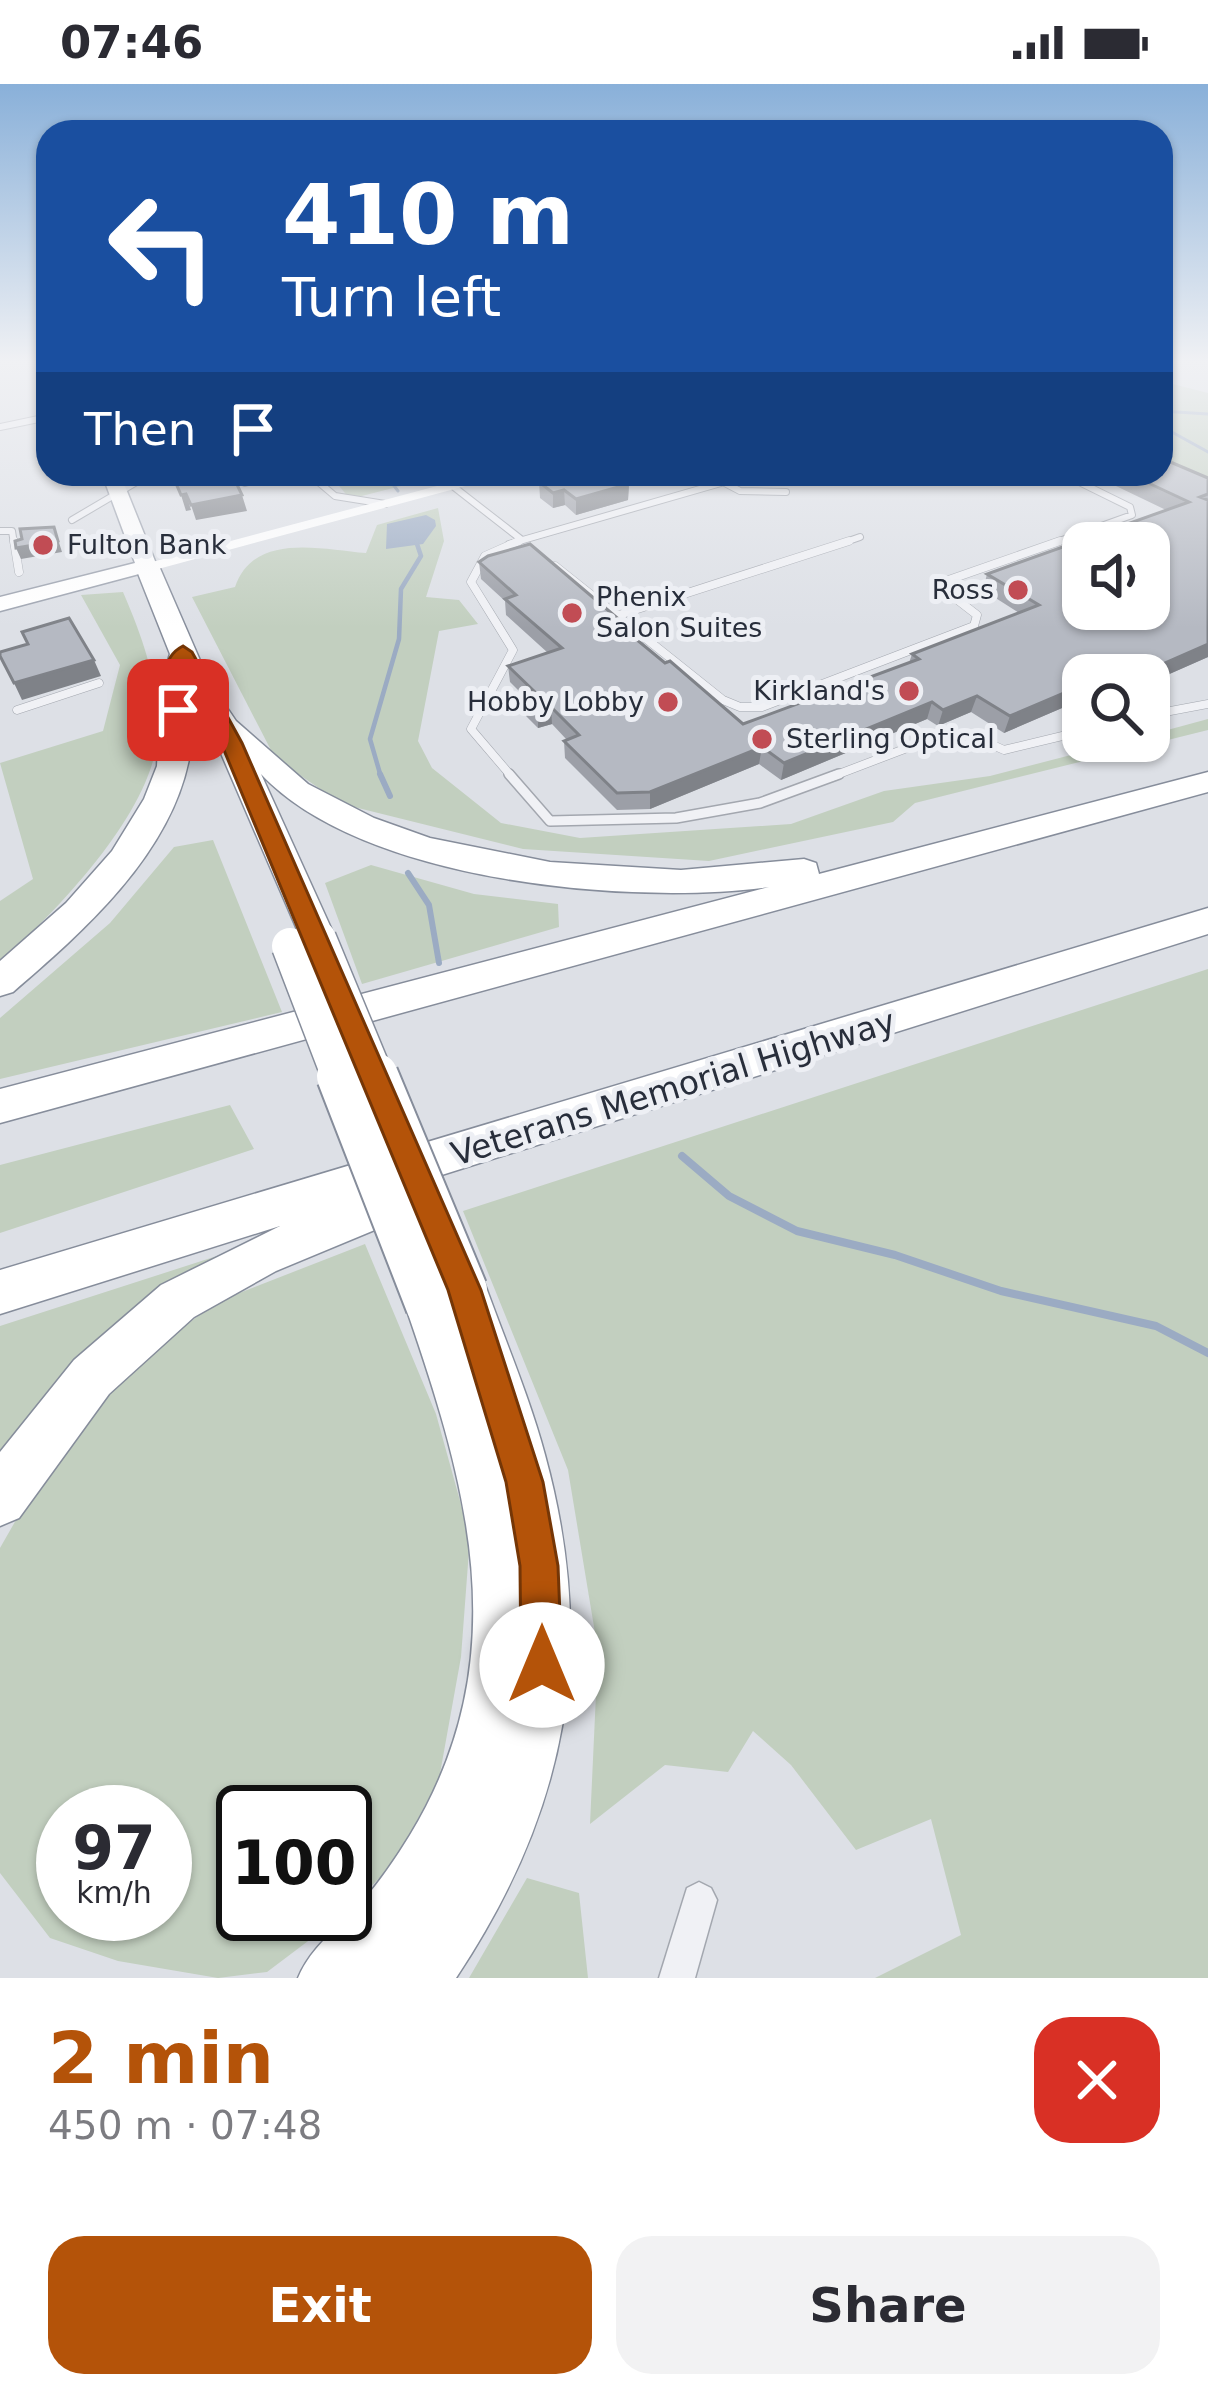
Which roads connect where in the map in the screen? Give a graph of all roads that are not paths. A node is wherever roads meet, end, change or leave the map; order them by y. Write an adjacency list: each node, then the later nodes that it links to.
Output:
1 (114, 486): 12 (lane)
2 (115, 486): 17 (main road)
3 (321, 486): 10 (lane)
4 (458, 486): 8 (street)
5 (709, 486): 16 (lane)
6 (731, 486): 9 (lane)
7 (1087, 486): 20 (lane)
8 (454, 487): 11 (street); 16 (lane)
9 (786, 492)
10 (328, 493): 11 (lane); 13 (lane)
11 (386, 504): 13 (street)
12 (72, 520)
13 (327, 520): 17 (street)
14 (0, 531): 18 (lane)
15 (860, 537): 20 (lane)
16 (521, 540): 20 (lane); 28 (lane)
17 (147, 566): 19 (main road); 21 (highway)
18 (19, 572)
19 (0, 604)
20 (619, 616)
21 (183, 652): 23 (highway); 32 (highway)
22 (99, 683): 25 (lane)
23 (196, 684): 27 (highway); 31 (highway)
24 (1208, 704): 26 (lane)
25 (17, 710)
26 (1170, 711)
27 (225, 727): 29 (highway); 31 (highway)
28 (1062, 736)
29 (1190, 787): 33 (highway)
30 (1208, 921): 34 (highway, Veterans Memorial Highway)
31 (304, 942): 36 (highway, bridge)
32 (0, 982)
33 (0, 1106)
34 (549, 1125): 35 (highway, Veterans Memorial Highway); 37 (highway)
35 (0, 1292)
36 (447, 1298): 39 (highway); 40 (highway)
37 (0, 1499)
38 (699, 1900): 41 (street)
39 (332, 1978)
40 (416, 1978)
41 (677, 1978)

